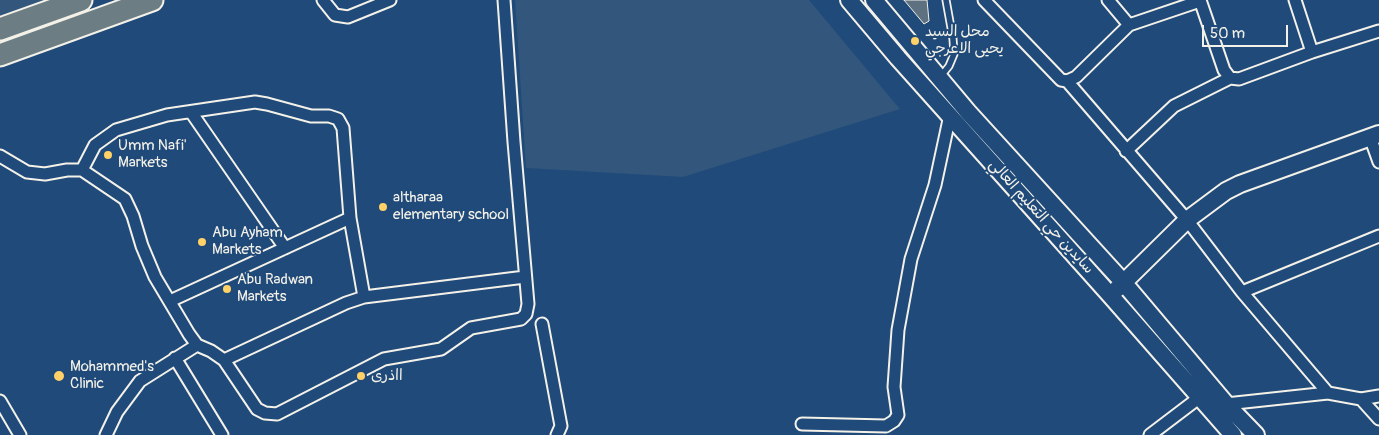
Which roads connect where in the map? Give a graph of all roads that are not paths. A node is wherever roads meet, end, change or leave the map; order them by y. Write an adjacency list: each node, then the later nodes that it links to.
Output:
1 (81, 0): 14 (highway)
2 (152, 0): 17 (highway)
3 (323, 0): 4 (street)
4 (390, 0)
5 (504, 0): 33 (street)
6 (849, 0): 21 (main road, سايدين حي التعليم العالي)
7 (874, 0): 18 (main road, سايدين حي التعليم العالي)
8 (946, 0): 18 (lane)
9 (984, 0): 20 (street)
10 (1108, 0): 13 (street)
11 (1200, 0): 13 (street); 19 (street)
12 (1295, 0): 16 (street)
13 (1129, 25): 20 (street)
14 (0, 29)
15 (1379, 31): 16 (street)
16 (1312, 52): 19 (street)
17 (0, 55)
18 (939, 77): 21 (lane); 34 (main road, سايدين حي التعليم العالي)
19 (1230, 78): 25 (street)
20 (1067, 81): 25 (street)
21 (927, 90): 23 (main road, سايدين حي التعليم العالي)
22 (191, 112): 28 (street); 29 (street); 32 (street)
23 (950, 115): 36 (main road, سايدين حي التعليم العالي); 50 (street)
24 (1375, 136): 27 (street); 30 (main road)
25 (1126, 151): 30 (street)
26 (0, 156): 28 (street)
27 (1379, 162)
28 (82, 170): 38 (street)
29 (350, 218): 32 (street); 37 (street)
30 (1187, 220): 34 (main road); 35 (street)
31 (1379, 236): 35 (street)
32 (285, 248): 38 (street)
33 (525, 277): 37 (street); 42 (street)
34 (1124, 282): 36 (main road); 48 (main road, سايدين حي التعليم العالي)
35 (1242, 292): 43 (street)
36 (1110, 295): 45 (main road, سايدين حي التعليم العالي)
37 (364, 297): 42 (street)
38 (170, 301): 40 (street)
39 (542, 324): 54 (street)
40 (197, 345): 41 (street); 42 (street)
41 (175, 358): 52 (street); 53 (street)
42 (224, 360)
43 (1328, 393): 46 (street); 48 (street)
44 (1379, 396): 46 (street)
45 (1200, 397): 55 (street); 56 (main road, سايدين حي التعليم العالي)
46 (1361, 399): 49 (street)
47 (0, 401): 51 (street)
48 (1226, 404): 57 (main road, سايدين حي التعليم العالي)
49 (1379, 420)
50 (802, 424)
51 (20, 435)
52 (106, 435)
53 (222, 435)
54 (557, 435)
55 (1150, 435)
56 (1233, 435)
57 (1256, 435)

